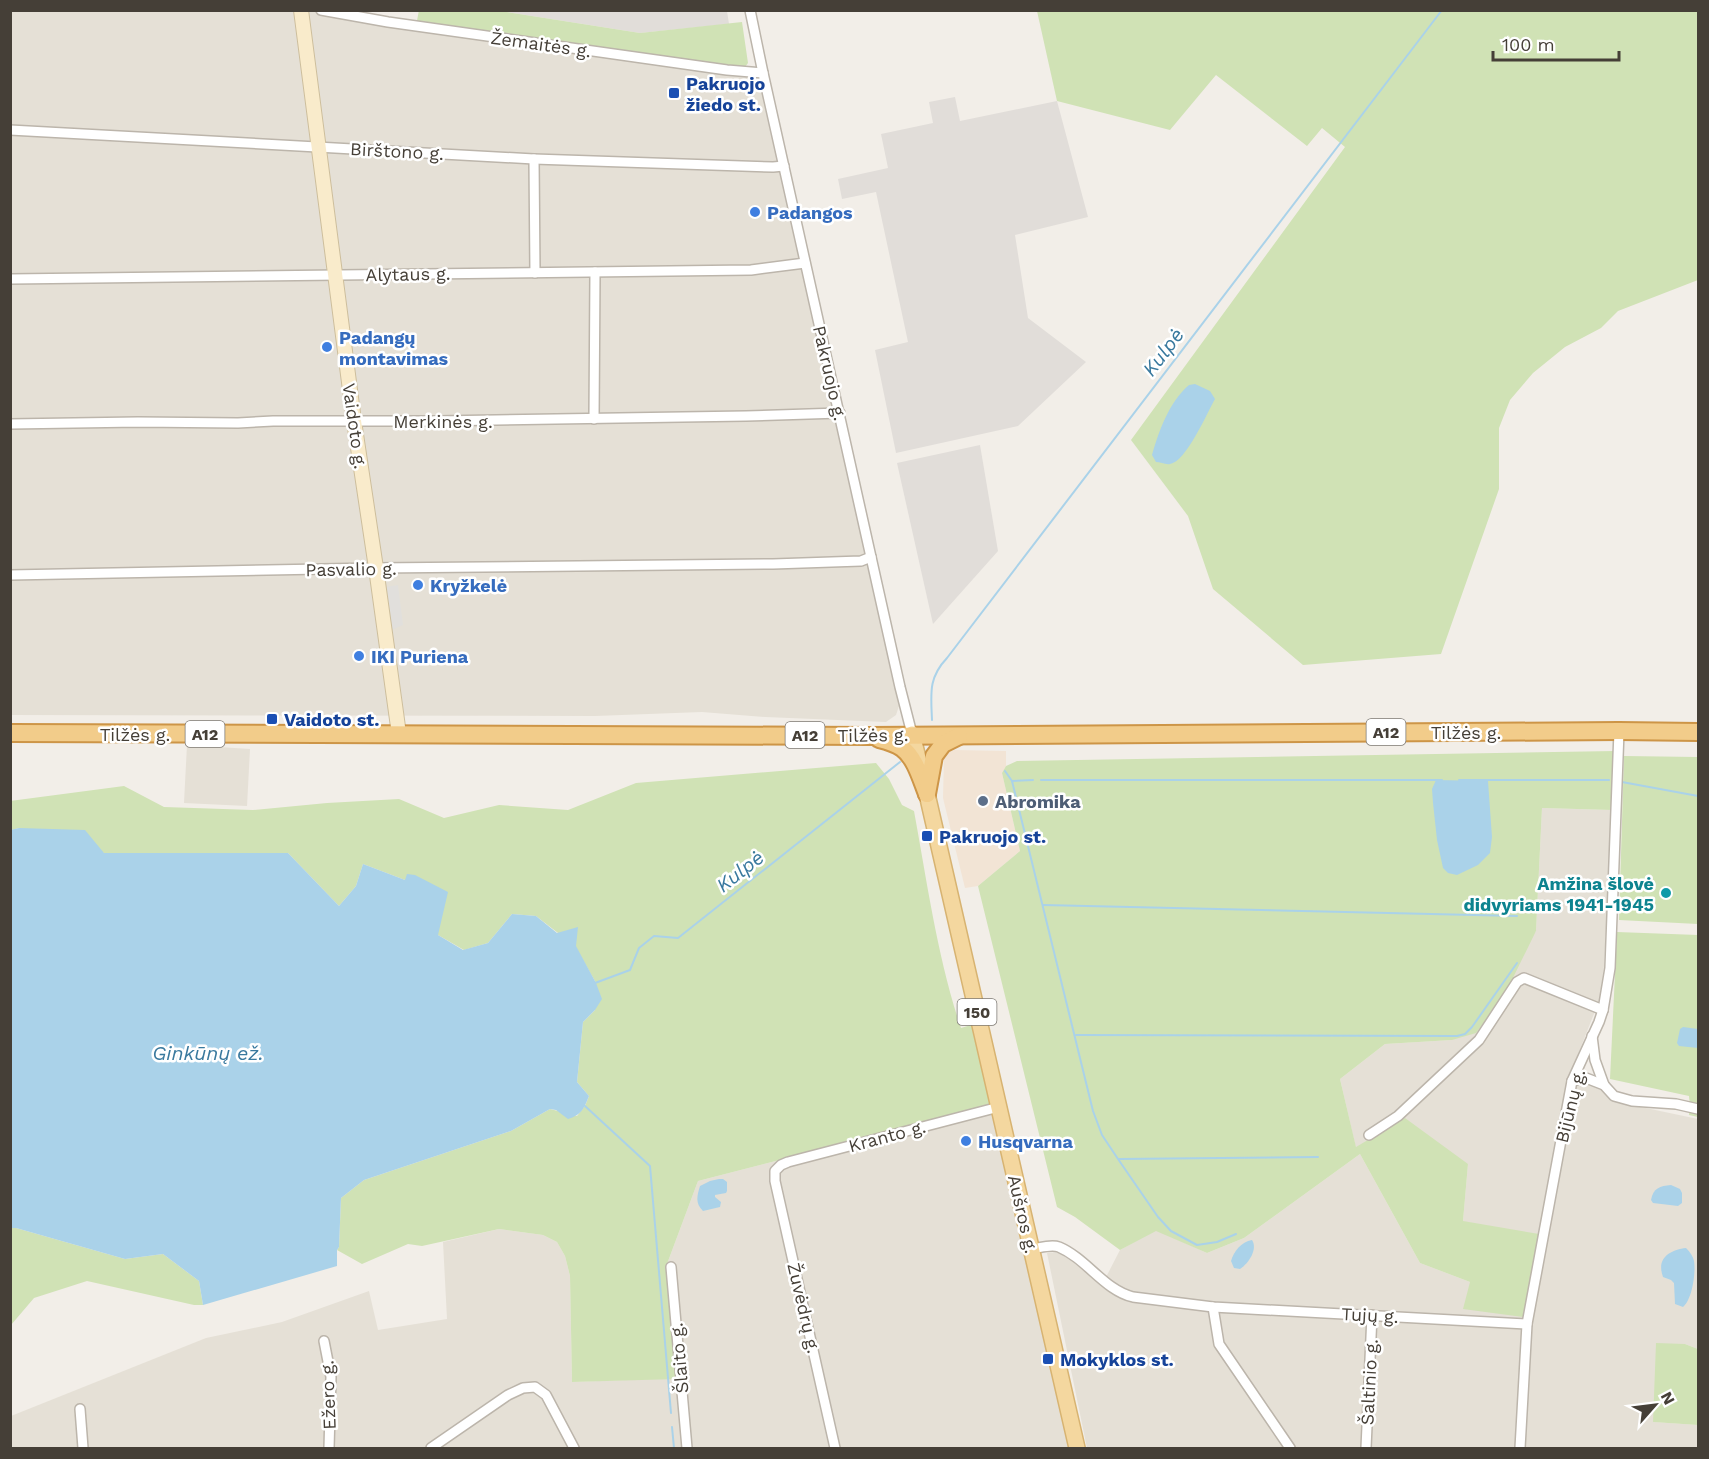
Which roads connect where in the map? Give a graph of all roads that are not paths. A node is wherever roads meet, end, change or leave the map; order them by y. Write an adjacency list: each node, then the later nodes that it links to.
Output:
1 (302, 10): 6 (main road, Vaidoto g.)
2 (321, 10): 4 (street, Žemaitės g.)
3 (750, 10): 4 (street, Pakruojo g.)
4 (763, 73): 8 (street, Pakruojo g.)
5 (10, 130): 6 (street, Birštono g.)
6 (318, 146): 7 (street, Birštono g.); 12 (main road, Vaidoto g.)
7 (534, 159): 8 (street, Birštono g.); 11 (street)
8 (784, 166): 9 (street, Pakruojo g.)
9 (805, 263): 10 (street, Alytaus g.); 14 (street, Pakruojo g.)
10 (595, 272): 11 (street, Alytaus g.); 15 (street)
11 (535, 273): 12 (street, Alytaus g.)
12 (334, 275): 13 (street, Alytaus g.); 16 (main road, Vaidoto g.)
13 (10, 279)
14 (840, 413): 15 (street, Merkinės g.); 18 (street, Pakruojo g.)
15 (594, 419): 16 (street, Merkinės g.)
16 (354, 421): 17 (street, Merkinės g.); 19 (main road, Vaidoto g.)
17 (10, 424)
18 (871, 557): 19 (street, Pasvalio g.); 25 (street, Pakruojo g.)
19 (376, 568): 20 (street, Pasvalio g.); 24 (main road, Vaidoto g.)
20 (10, 575)
21 (1619, 731): 22 (highway, Tilžės g. / A12); 26 (highway, Tilžės g. / A12); 29 (street, Bijūnų g.)
22 (1698, 732)
23 (10, 734): 24 (highway, Tilžės g. / A12)
24 (399, 734): 27 (highway, Tilžės g. / A12)
25 (912, 734): 26 (highway, Tilžės g. / A12); 27 (highway, Tilžės g. / A12); 28 (main road, Aušros g. / 150)
26 (963, 735): 28 (highway)
27 (870, 736): 28 (highway)
28 (927, 794): 33 (main road, Aušros g. / 150)
29 (1603, 1010): 30 (street, Bijūnų g.); 35 (street)
30 (1592, 1036): 31 (street, Bijūnų g.); 32 (street)
31 (1572, 1081): 32 (street); 41 (street, Bijūnų g.)
32 (1604, 1085): 34 (street)
33 (999, 1107): 36 (street, Kranto g.); 37 (main road, Aušros g. / 150)
34 (1698, 1109)
35 (1369, 1135)
36 (777, 1168): 49 (street, Žuvėdrų g.)
37 (1031, 1249): 39 (street, Tujų g.); 50 (main road, Aušros g. / 150)
38 (671, 1267): 48 (street, Šlaito g.)
39 (1214, 1306): 40 (street, Tujų g.); 51 (street)
40 (1372, 1315): 41 (street, Tujų g.); 52 (street, Šaltinio g.)
41 (1527, 1324): 53 (street, Bijūnų g.)
42 (324, 1341): 45 (street, Ežero g.)
43 (80, 1409): 44 (street)
44 (84, 1449)
45 (329, 1449)
46 (431, 1449): 47 (street)
47 (574, 1449)
48 (687, 1449)
49 (835, 1449)
50 (1077, 1449)
51 (1290, 1449)
52 (1366, 1449)
53 (1520, 1449)

